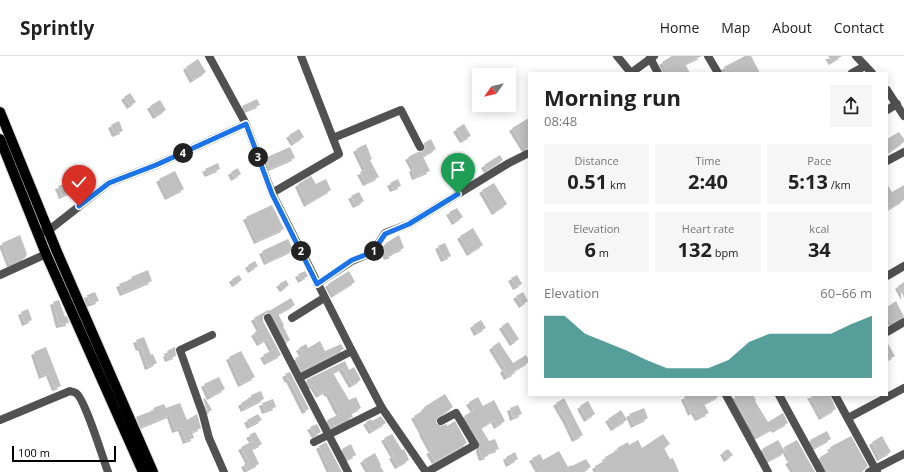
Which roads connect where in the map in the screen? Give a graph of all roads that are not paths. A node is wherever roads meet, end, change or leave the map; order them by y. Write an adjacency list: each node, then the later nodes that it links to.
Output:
1 (209, 56): 19 (street)
2 (301, 56): 20 (street)
3 (617, 56): 8 (street)
4 (708, 56): 11 (street)
5 (856, 56): 7 (street)
6 (652, 57): 9 (street); 10 (street)
7 (865, 66): 12 (street); 13 (street)
8 (630, 72)
9 (632, 72)
10 (658, 72)
11 (717, 72)
12 (854, 72)
13 (871, 72)
14 (888, 91): 15 (street)
15 (897, 104): 16 (street); 18 (street)
16 (888, 109)
17 (0, 112): 27 (main road)
18 (904, 116)
19 (246, 124): 26 (street); 27 (street)
20 (333, 138): 22 (street); 26 (street)
21 (0, 139): 28 (main road)
22 (420, 147)
23 (904, 152): 25 (street)
24 (528, 154): 33 (street)
25 (888, 160)
26 (272, 194): 33 (street)
27 (49, 230): 28 (street); 56 (main road)
28 (39, 234): 29 (main road)
29 (46, 254): 31 (street); 55 (main road)
30 (904, 266): 32 (street)
31 (0, 275)
32 (888, 275)
33 (317, 284): 34 (street)
34 (324, 298): 36 (street); 40 (street)
35 (268, 318): 41 (street)
36 (292, 318)
37 (904, 322): 38 (street)
38 (888, 331)
39 (212, 335): 57 (street)
40 (352, 351): 41 (street); 46 (street)
41 (299, 378): 50 (street)
42 (904, 388): 47 (street)
43 (727, 396): 60 (street)
44 (780, 396): 61 (street)
45 (836, 396): 47 (street)
46 (382, 408): 50 (street); 59 (street)
47 (848, 418): 53 (street)
48 (0, 420): 54 (street)
49 (440, 421): 59 (street)
50 (328, 435): 51 (street); 58 (street)
51 (314, 442)
52 (904, 454): 53 (street)
53 (874, 471)
54 (108, 472)
55 (143, 472)
56 (153, 472)
57 (224, 472)
58 (348, 472)
59 (427, 472)
60 (768, 472)
61 (821, 472)

